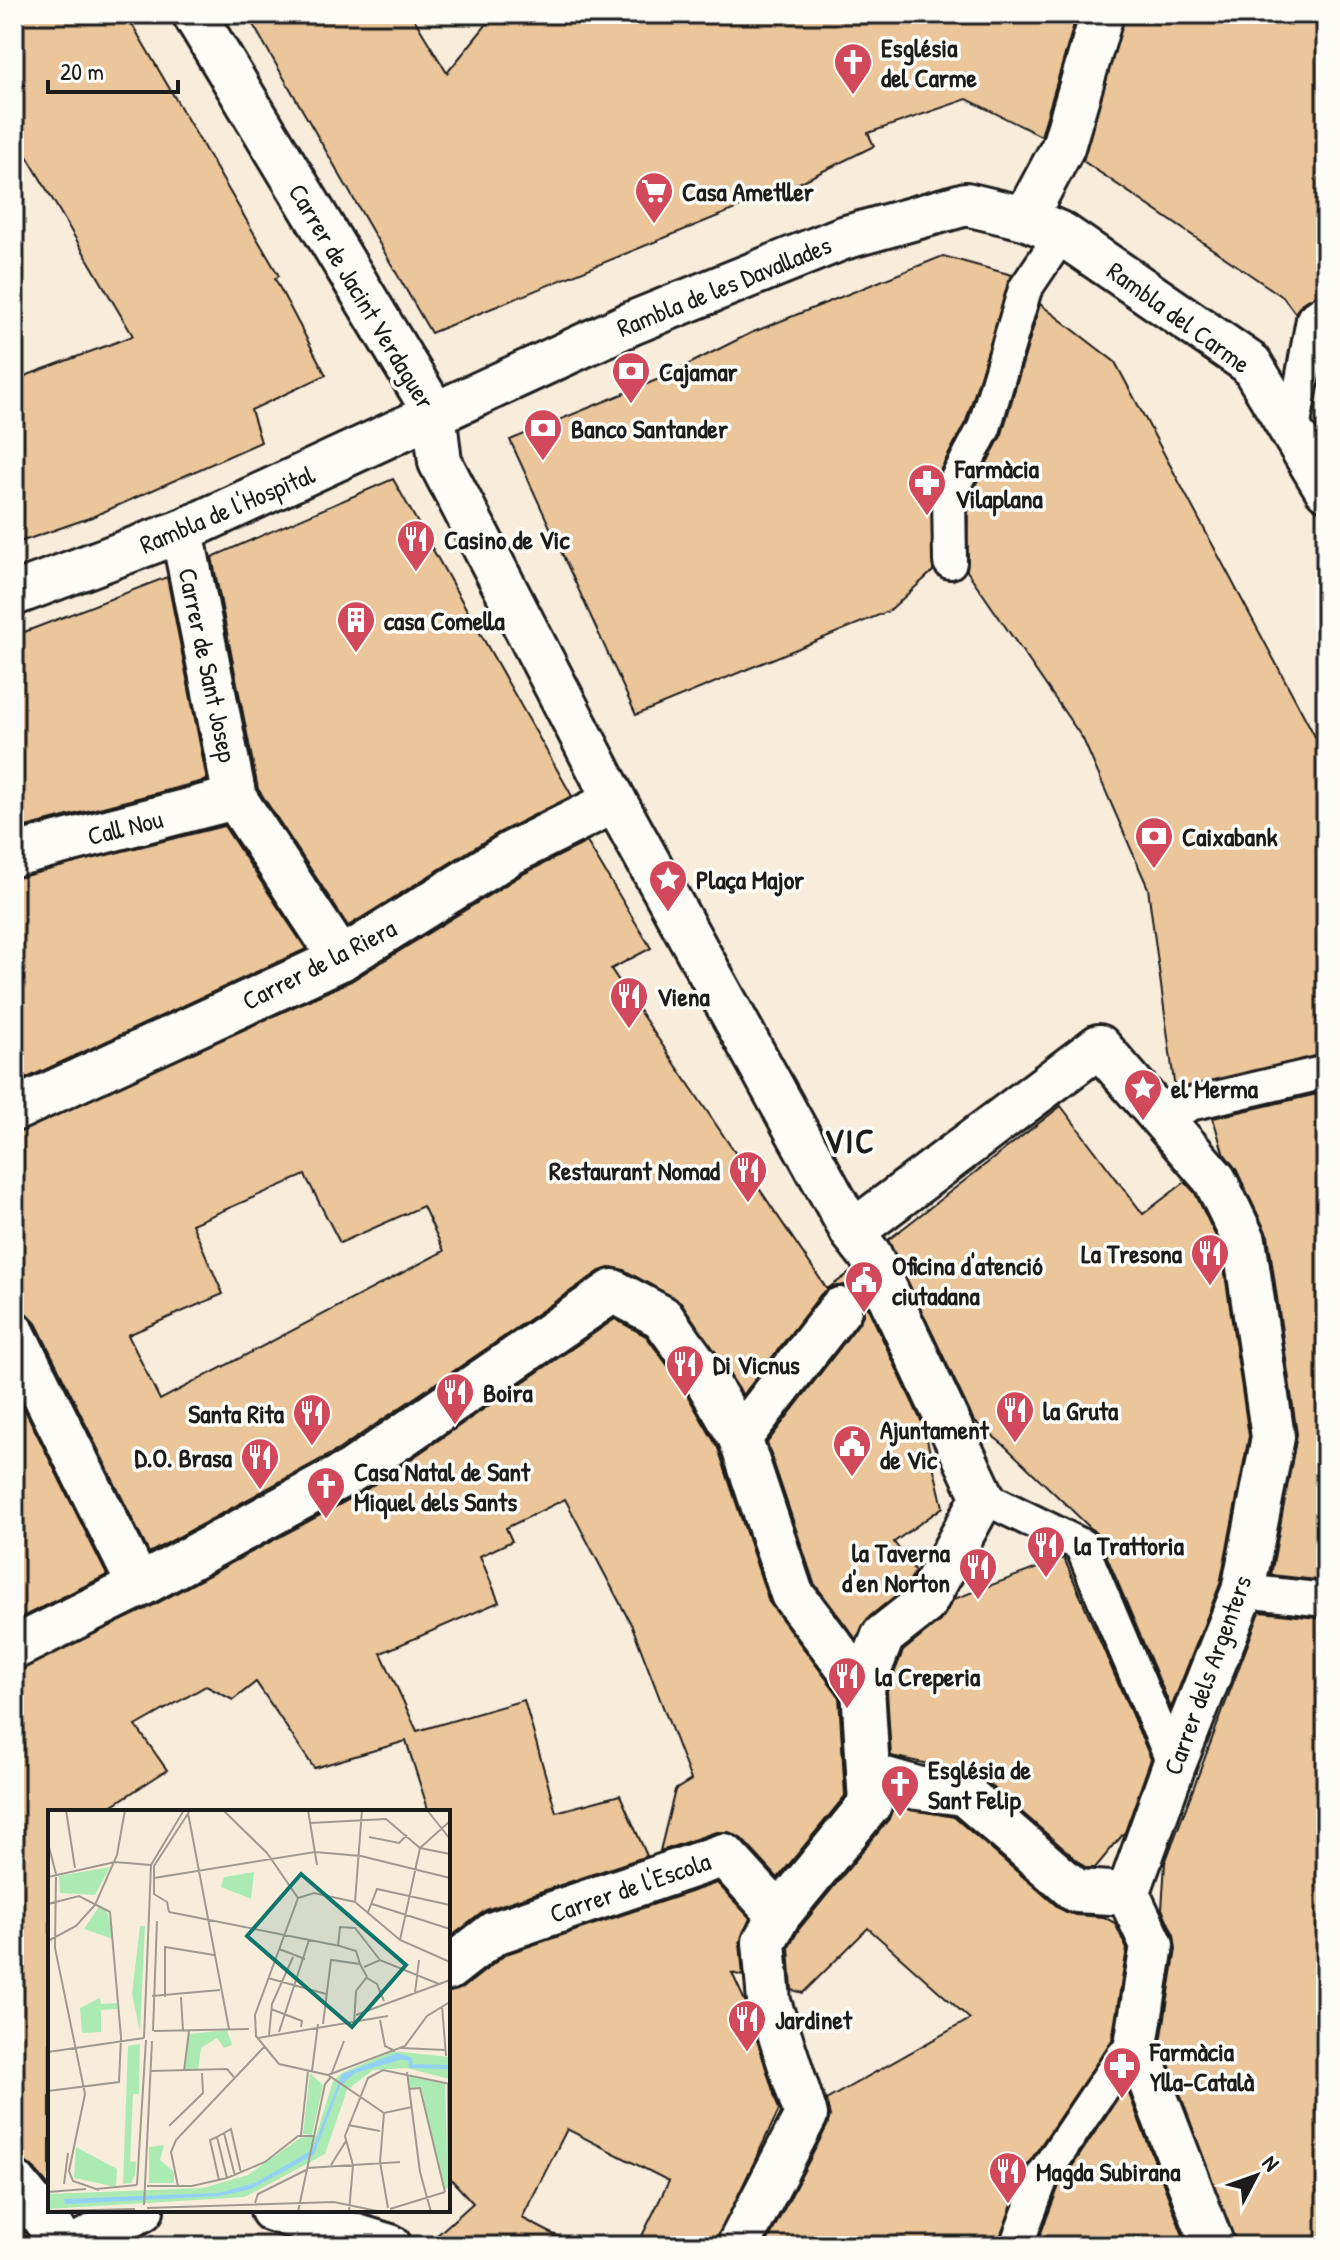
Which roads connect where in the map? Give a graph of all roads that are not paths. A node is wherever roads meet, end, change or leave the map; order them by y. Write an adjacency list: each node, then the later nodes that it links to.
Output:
1 (194, 14): 5 (street, Carrer de Jacint Verdaguer)
2 (1102, 14): 3 (street)
3 (1043, 226): 5 (street, Rambla de les Davallades); 6 (street, Rambla del Carme); 9 (street)
4 (1326, 310): 6 (street)
5 (434, 412): 8 (street, Rambla de l'Hospital); 12 (street, Carrer de Jacint Verdaguer)
6 (1293, 430): 7 (street, Rambla del Carme)
7 (1326, 489)
8 (182, 531): 10 (street, Rambla de l'Hospital); 11 (street, Carrer de Sant Josep)
9 (950, 562)
10 (14, 594)
11 (235, 798): 13 (street, Call Nou); 14 (street)
12 (615, 801): 14 (street, Carrer de la Riera); 18 (street)
13 (14, 855)
14 (341, 959): 16 (street, Carrer de la Riera)
15 (1326, 1072): 17 (street)
16 (14, 1110)
17 (1155, 1110): 18 (street); 24 (street, Carrer dels Argenters)
18 (852, 1232): 22 (street)
19 (840, 1309): 21 (street)
20 (14, 1334): 23 (street)
21 (740, 1438): 23 (street); 27 (street)
22 (983, 1497): 27 (street); 28 (street)
23 (139, 1586): 26 (street)
24 (1243, 1591): 25 (street); 28 (street, Carrer dels Argenters)
25 (1326, 1600)
26 (14, 1648)
27 (863, 1687): 29 (street)
28 (1174, 1765): 30 (street, Carrer dels Argenters)
29 (868, 1774): 30 (street); 31 (street)
30 (1128, 1894): 33 (street)
31 (779, 1915): 32 (street, Carrer de l'Escola); 40 (street)
32 (450, 1967)
33 (1136, 2045): 41 (street); 42 (street)
34 (14, 2182): 37 (street)
35 (138, 2212): 38 (street)
36 (279, 2212): 39 (street)
37 (66, 2246)
38 (74, 2246)
39 (390, 2246)
40 (738, 2246)
41 (1016, 2246)
42 (1213, 2246)

